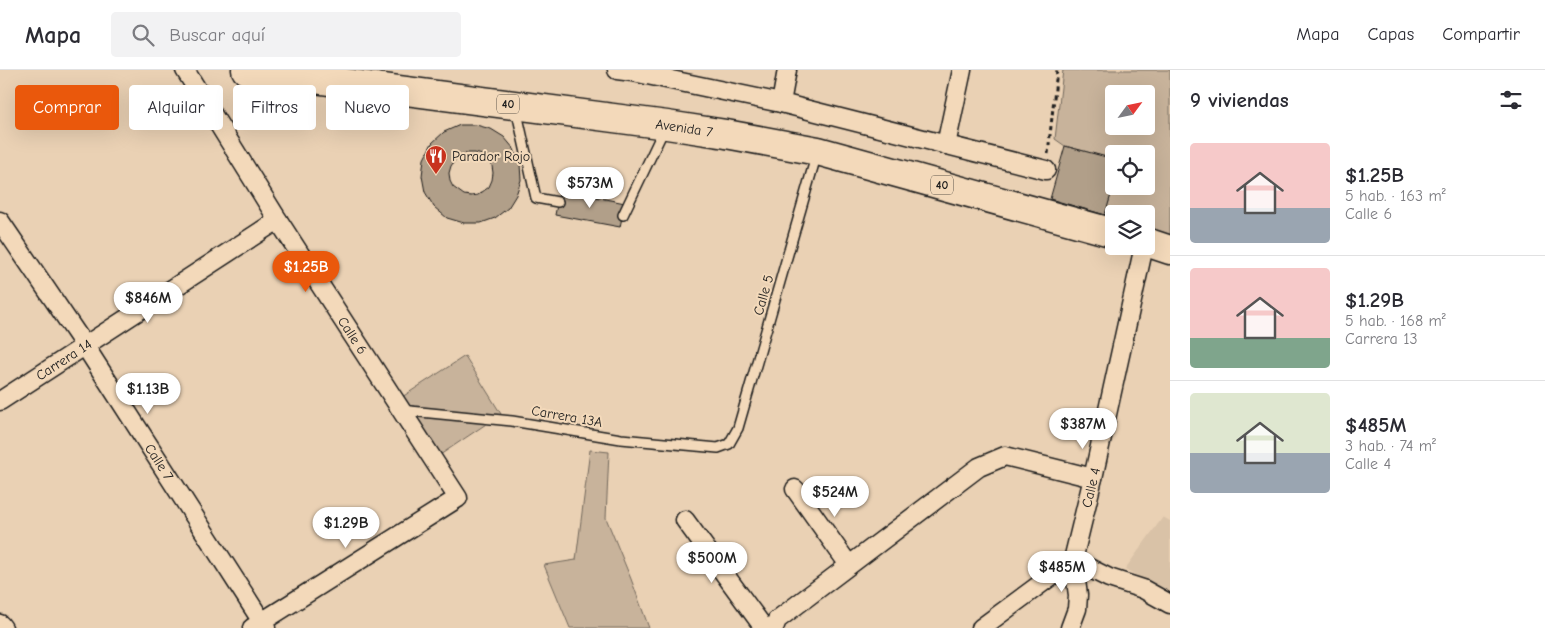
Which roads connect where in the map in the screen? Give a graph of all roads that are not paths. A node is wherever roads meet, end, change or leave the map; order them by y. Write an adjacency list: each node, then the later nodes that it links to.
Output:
1 (185, 70): 14 (street, Calle 6)
2 (246, 70): 7 (main road, Avenida 7 / 40)
3 (787, 70): 6 (street)
4 (962, 70): 9 (street)
5 (628, 71): 6 (street)
6 (781, 103): 9 (street)
7 (516, 105): 8 (main road, Avenida 7 / 40); 12 (lane)
8 (666, 125): 10 (main road, Avenida 7 / 40); 13 (lane)
9 (946, 145): 11 (street)
10 (818, 152): 16 (main road, Avenida 7 / 40); 23 (lane, Calle 5)
11 (1046, 170)
12 (558, 202)
13 (623, 215)
14 (278, 220): 20 (street, Carrera 14); 22 (street, Calle 6)
15 (0, 221): 20 (street, Calle 7)
16 (1105, 231)
17 (1155, 245): 18 (main road)
18 (1170, 250)
19 (1142, 255): 24 (street, Calle 4)
20 (85, 346): 21 (street, Carrera 14); 31 (street, Calle 7)
21 (0, 401)
22 (400, 410): 23 (lane, Carrera 13A); 31 (street, Calle 6)
23 (729, 444)
24 (1093, 478): 27 (street, Calle 4); 28 (street)
25 (795, 489): 28 (street)
26 (685, 520): 33 (street)
27 (1073, 560): 29 (street); 35 (street); 36 (street)
28 (849, 565): 34 (street)
29 (1170, 604)
30 (0, 624): 32 (street)
31 (260, 626)
32 (3, 628)
33 (764, 628)
34 (774, 628)
35 (981, 628)
36 (1070, 628)

